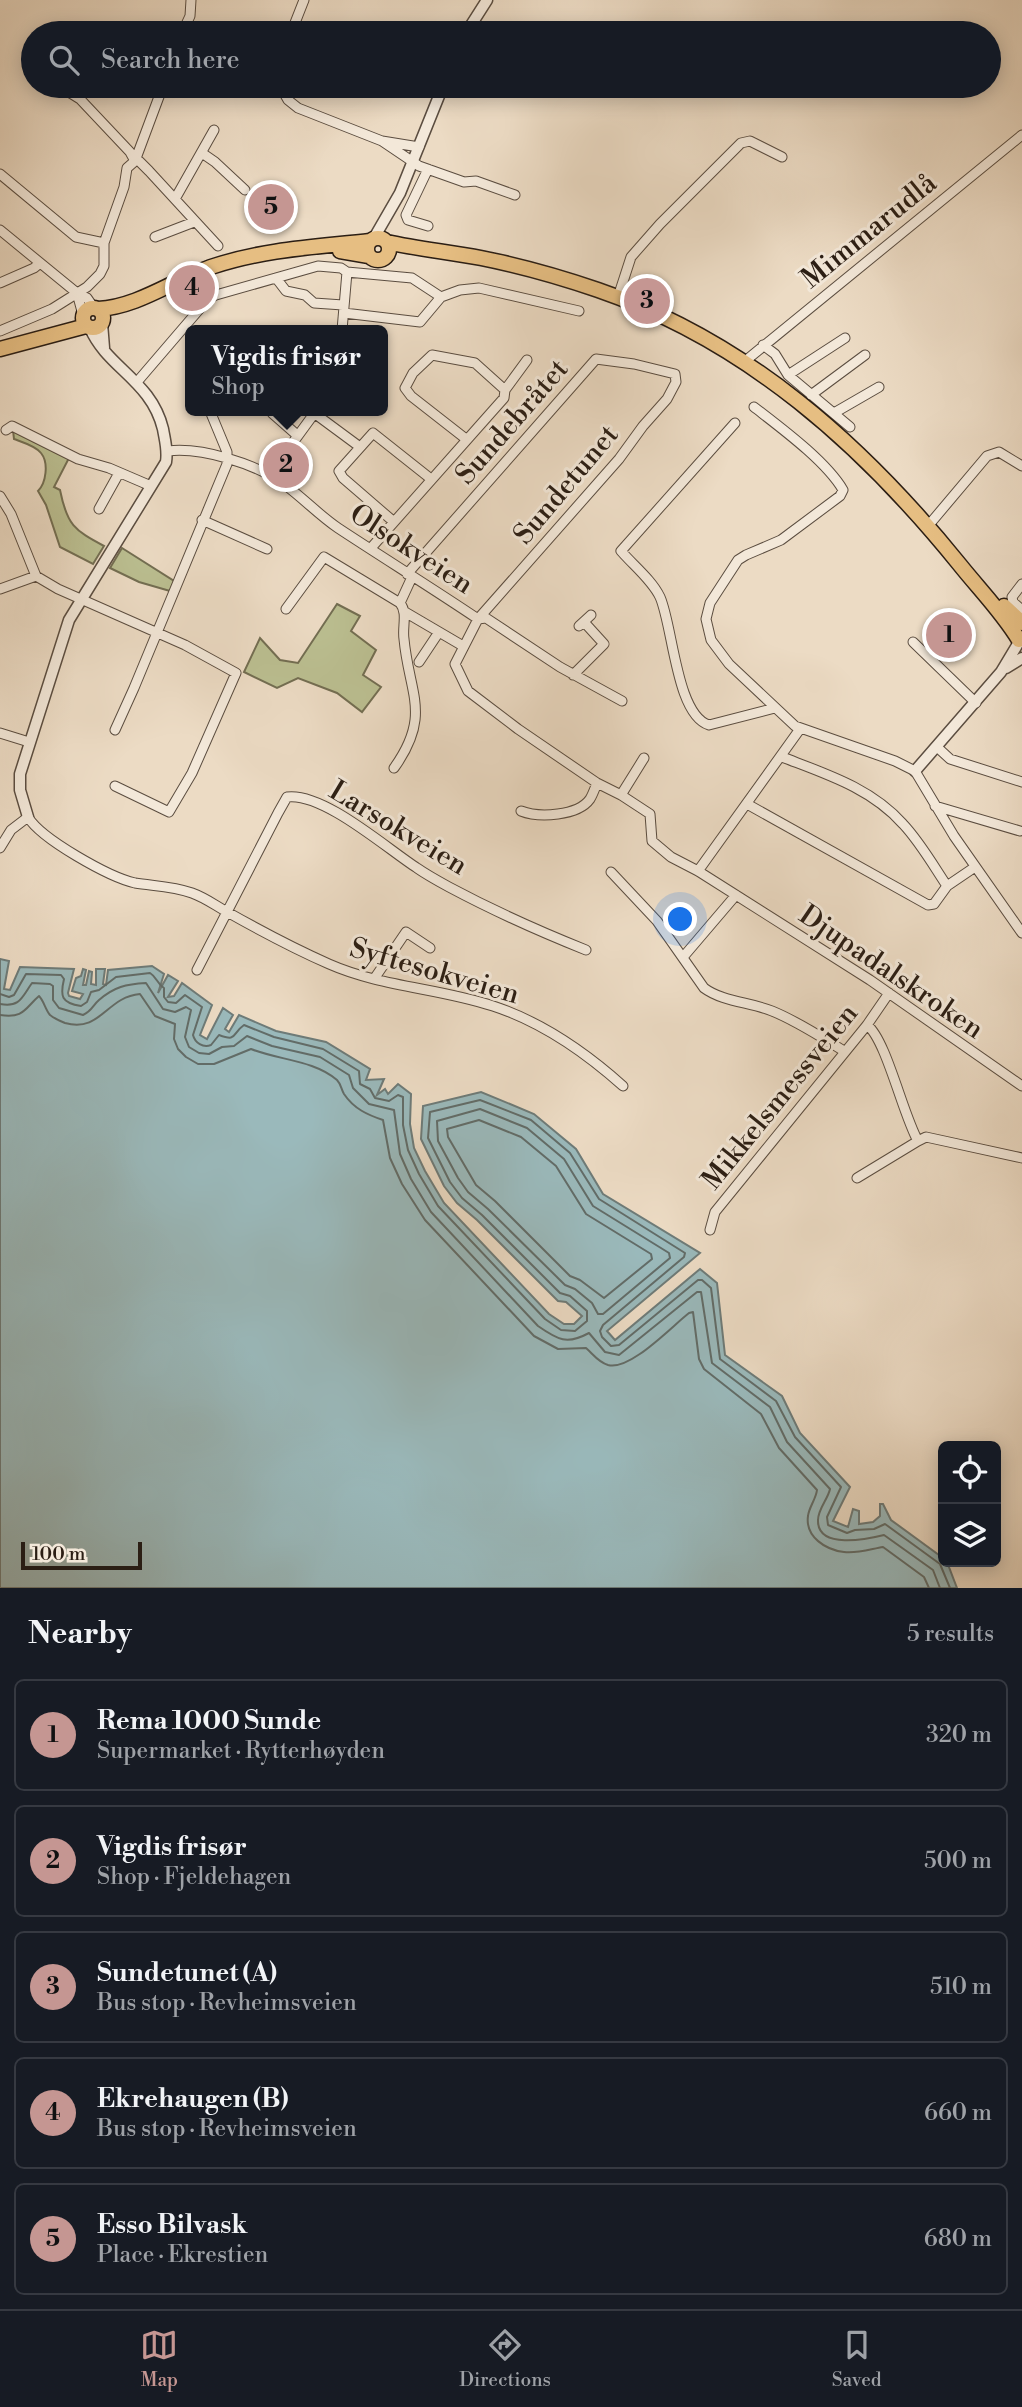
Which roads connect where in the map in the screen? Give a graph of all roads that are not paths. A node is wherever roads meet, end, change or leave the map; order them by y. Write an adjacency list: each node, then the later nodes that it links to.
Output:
1 (191, 0): 4 (street)
2 (304, 0): 5 (street)
3 (487, 0): 6 (street)
4 (188, 21)
5 (296, 21)
6 (474, 21)
7 (77, 98): 17 (street)
8 (159, 98): 17 (street)
9 (287, 98): 13 (street)
10 (438, 98): 14 (street)
11 (214, 130): 15 (street)
12 (1022, 135): 46 (street, Mimmarudlå)
13 (382, 141): 14 (street); 18 (street)
14 (419, 147): 18 (street)
15 (202, 153): 21 (street); 23 (street)
16 (782, 157): 37 (street)
17 (135, 161): 23 (street); 28 (street)
18 (413, 163): 19 (street); 30 (street)
19 (428, 169): 22 (street); 25 (street)
20 (0, 174): 28 (street)
21 (245, 190)
22 (516, 195)
23 (175, 199): 24 (street)
24 (194, 222): 27 (street); 29 (street)
25 (428, 226)
26 (0, 230): 31 (street)
27 (155, 237)
28 (104, 243): 35 (street)
29 (218, 246)
30 (379, 246): 37 (main road); 40 (main road)
31 (40, 262): 34 (street); 35 (street)
32 (347, 272): 33 (street); 36 (street); 38 (street)
33 (276, 278): 38 (street); 41 (street)
34 (0, 283)
35 (77, 293): 40 (street); 44 (street)
36 (441, 297): 38 (street); 39 (street)
37 (618, 297): 50 (main road)
38 (344, 309): 42 (street)
39 (579, 312)
40 (92, 318): 47 (main road); 53 (street)
41 (186, 325)
42 (342, 325)
43 (185, 326): 53 (street)
44 (0, 331)
45 (845, 338): 52 (street)
46 (763, 345): 50 (street, Mimmarudlå); 52 (street)
47 (0, 348)
48 (865, 355): 56 (street)
49 (527, 360): 55 (street)
50 (744, 362): 80 (main road)
51 (675, 374): 83 (street, Sundebråtet); 91 (street, Sundetunet)
52 (788, 375): 56 (street)
53 (137, 382): 69 (street)
54 (879, 387): 58 (street)
55 (505, 390): 67 (street); 67 (street)
56 (811, 395): 58 (street)
57 (754, 407): 105 (street)
58 (834, 413): 64 (street)
59 (209, 416): 70 (street)
60 (275, 416): 66 (street)
61 (312, 416): 66 (street)
62 (320, 416): 68 (street)
63 (736, 423): 105 (street)
64 (850, 427)
65 (6, 430): 72 (street)
66 (297, 435): 73 (street)
67 (466, 439): 74 (street)
68 (360, 447): 74 (street); 79 (street)
69 (167, 451): 70 (street, Olsokveien); 75 (street)
70 (226, 459): 73 (street, Olsokveien); 78 (street)
71 (1022, 466): 80 (street)
72 (119, 473): 75 (street); 77 (street)
73 (270, 474): 81 (street, Olsokveien)
74 (431, 479): 79 (street)
75 (151, 486): 87 (street)
76 (0, 496): 84 (street)
77 (99, 509)
78 (202, 520): 82 (street); 94 (street)
79 (394, 522): 81 (street)
80 (930, 529): 93 (main road); 96 (main road)
81 (371, 548): 83 (street, Olsokveien)
82 (267, 549)
83 (410, 575): 88 (street); 91 (street, Olsokveien)
84 (36, 576): 86 (street); 87 (street)
85 (1022, 584): 90 (street)
86 (0, 588)
87 (80, 598): 94 (street); 109 (street)
88 (403, 607): 89 (street); 95 (street); 113 (street)
89 (286, 609)
90 (1022, 610)
91 (478, 619): 98 (street, Sundetunet); 102 (street, Olsokveien)
92 (585, 621): 102 (street)
93 (1022, 623)
94 (156, 631): 107 (street); 117 (street)
95 (439, 632): 98 (street); 100 (street)
96 (1020, 640): 101 (street)
97 (912, 642): 104 (street)
98 (463, 646): 116 (street)
99 (1022, 657): 101 (street)
100 (419, 662)
101 (1001, 672): 104 (street)
102 (573, 675): 103 (street, Olsokveien)
103 (622, 701)
104 (976, 703): 110 (street)
105 (775, 708): 106 (street)
106 (800, 729): 111 (street); 114 (street)
107 (115, 730)
108 (0, 733): 109 (street)
109 (29, 742): 122 (street)
110 (937, 747): 114 (street); 115 (street)
111 (782, 757): 119 (street); 130 (street)
112 (644, 758): 118 (street)
113 (394, 768)
114 (915, 771): 120 (street)
115 (1022, 782)
116 (597, 783): 118 (street); 121 (street)
117 (115, 786)
118 (621, 795): 128 (street, Djupadalskroken)
119 (747, 804): 128 (street); 130 (street)
120 (935, 806): 125 (street); 127 (street)
121 (521, 811)
122 (28, 817): 124 (street); 132 (street, Syftesokveien)
123 (0, 823): 124 (street)
124 (11, 830): 126 (street)
125 (1020, 831)
126 (0, 848)
127 (975, 867): 130 (street); 133 (street)
128 (698, 871): 131 (street, Djupadalskroken)
129 (611, 872): 137 (street)
130 (947, 886)
131 (736, 895): 137 (street); 140 (street, Djupadalskroken)
132 (226, 912): 136 (street, Larsokveien); 138 (street, Larsokveien); 139 (street, Syftesokveien)
133 (1019, 919): 134 (street)
134 (1022, 933)
135 (430, 948): 139 (street)
136 (586, 950)
137 (684, 956): 142 (street)
138 (197, 970)
139 (374, 979): 143 (street, Syftesokveien)
140 (889, 993): 141 (street, Mikkelsmessveien); 144 (street, Djupadalskroken)
141 (867, 1025): 142 (street, Mikkelsmessveien); 145 (street)
142 (844, 1051): 148 (street, Mikkelsmessveien)
143 (623, 1086)
144 (1022, 1086)
145 (918, 1141): 146 (street); 147 (street)
146 (1022, 1158)
147 (857, 1178)
148 (710, 1230)

